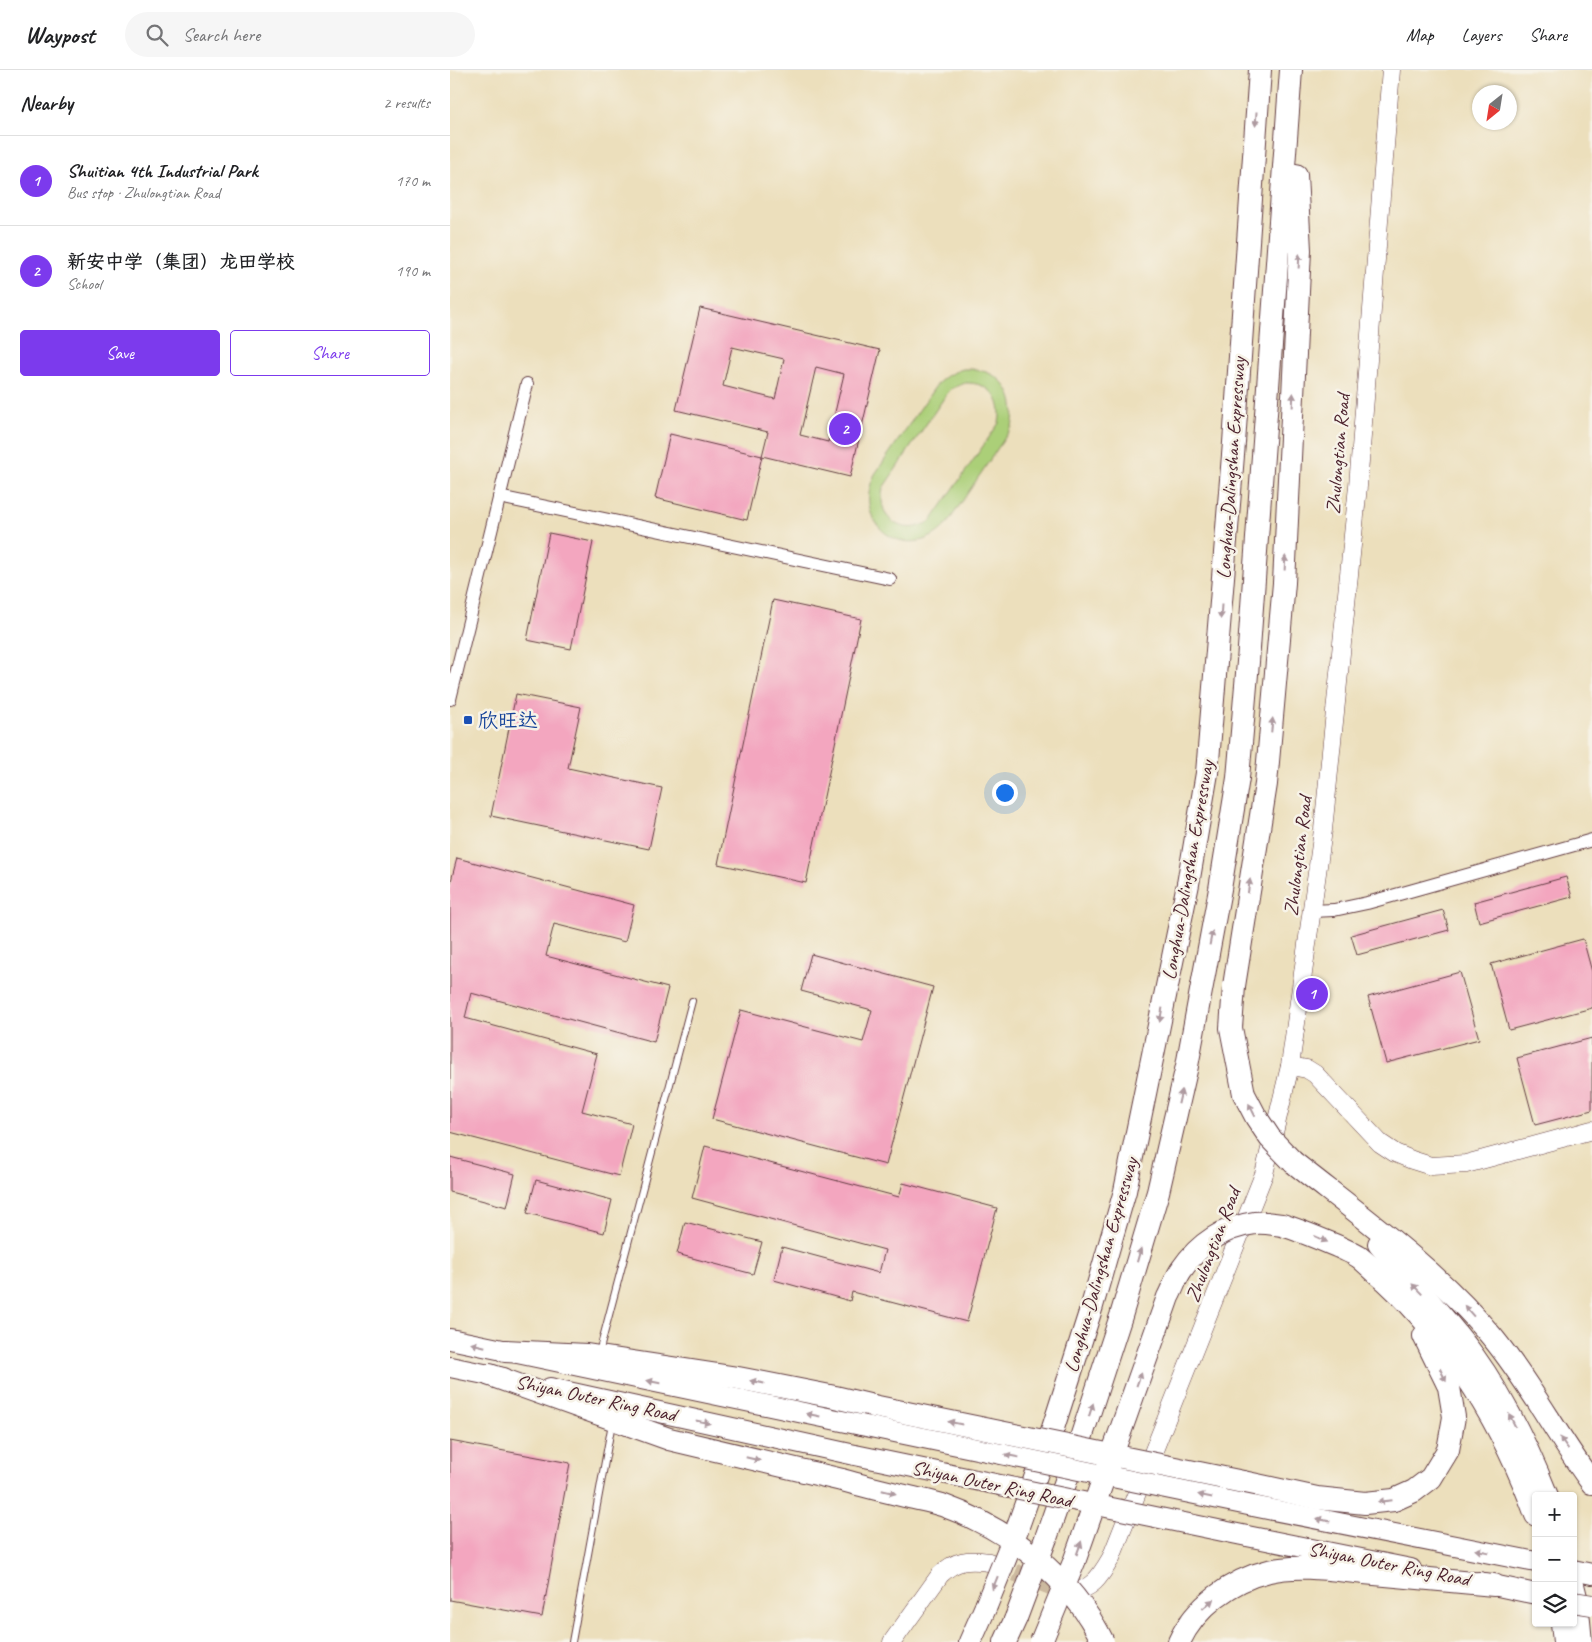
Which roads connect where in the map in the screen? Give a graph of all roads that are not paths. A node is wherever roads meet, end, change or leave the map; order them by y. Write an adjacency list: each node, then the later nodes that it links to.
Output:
1 (1260, 70): 38 (highway, Longhua-Dalingshan Expressway, one-way to 38, bridge)
2 (1391, 70): 10 (street, Zhulongtian Road)
3 (1291, 74): 4 (highway, Longhua-Dalingshan Expressway)
4 (1290, 225): 14 (highway, one-way to 4, bridge); 39 (highway, Longhua-Dalingshan Expressway, one-way to 4, bridge)
5 (527, 384): 6 (street)
6 (499, 497): 7 (street); 8 (street)
7 (890, 579)
8 (450, 699)
9 (1592, 840): 10 (street)
10 (1312, 911): 12 (street, Zhulongtian Road)
11 (692, 1001): 18 (lane)
12 (1290, 1066): 13 (street); 30 (street, Zhulongtian Road)
13 (1592, 1130)
14 (1346, 1204): 22 (highway, one-way to 14); 23 (highway, one-way to 14)
15 (1406, 1300): 18 (highway, one-way to 18, bridge); 24 (highway); 40 (highway, one-way to 15, bridge)
16 (450, 1339): 17 (main road, Shiyan Outer Ring Road, one-way to 16)
17 (505, 1351): 18 (highway); 25 (main road, Shiyan Outer Ring Road, one-way to 17, bridge)
18 (598, 1357)
19 (450, 1367): 20 (main road, Shiyan Outer Ring Road)
20 (490, 1375): 21 (highway); 29 (main road, Shiyan Outer Ring Road, one-way to 29, bridge)
21 (613, 1419): 36 (lane); 41 (highway, one-way to 41, bridge)
22 (1592, 1482)
23 (1545, 1492)
24 (1532, 1506)
25 (1532, 1561)
26 (989, 1562): 37 (street)
27 (1577, 1571): 28 (main road)
28 (1592, 1574)
29 (1494, 1586): 31 (main road, Shiyan Outer Ring Road); 42 (highway, one-way to 29)
30 (1069, 1593)
31 (1532, 1593)
32 (1577, 1601): 44 (highway)
33 (1577, 1603): 34 (main road, bridge)
34 (1592, 1605)
35 (1562, 1627): 43 (highway)
36 (572, 1642)
37 (892, 1642)
38 (970, 1642)
39 (1005, 1642)
40 (1041, 1642)
41 (1103, 1642)
42 (1179, 1642)
43 (1564, 1642)
44 (1581, 1642)

